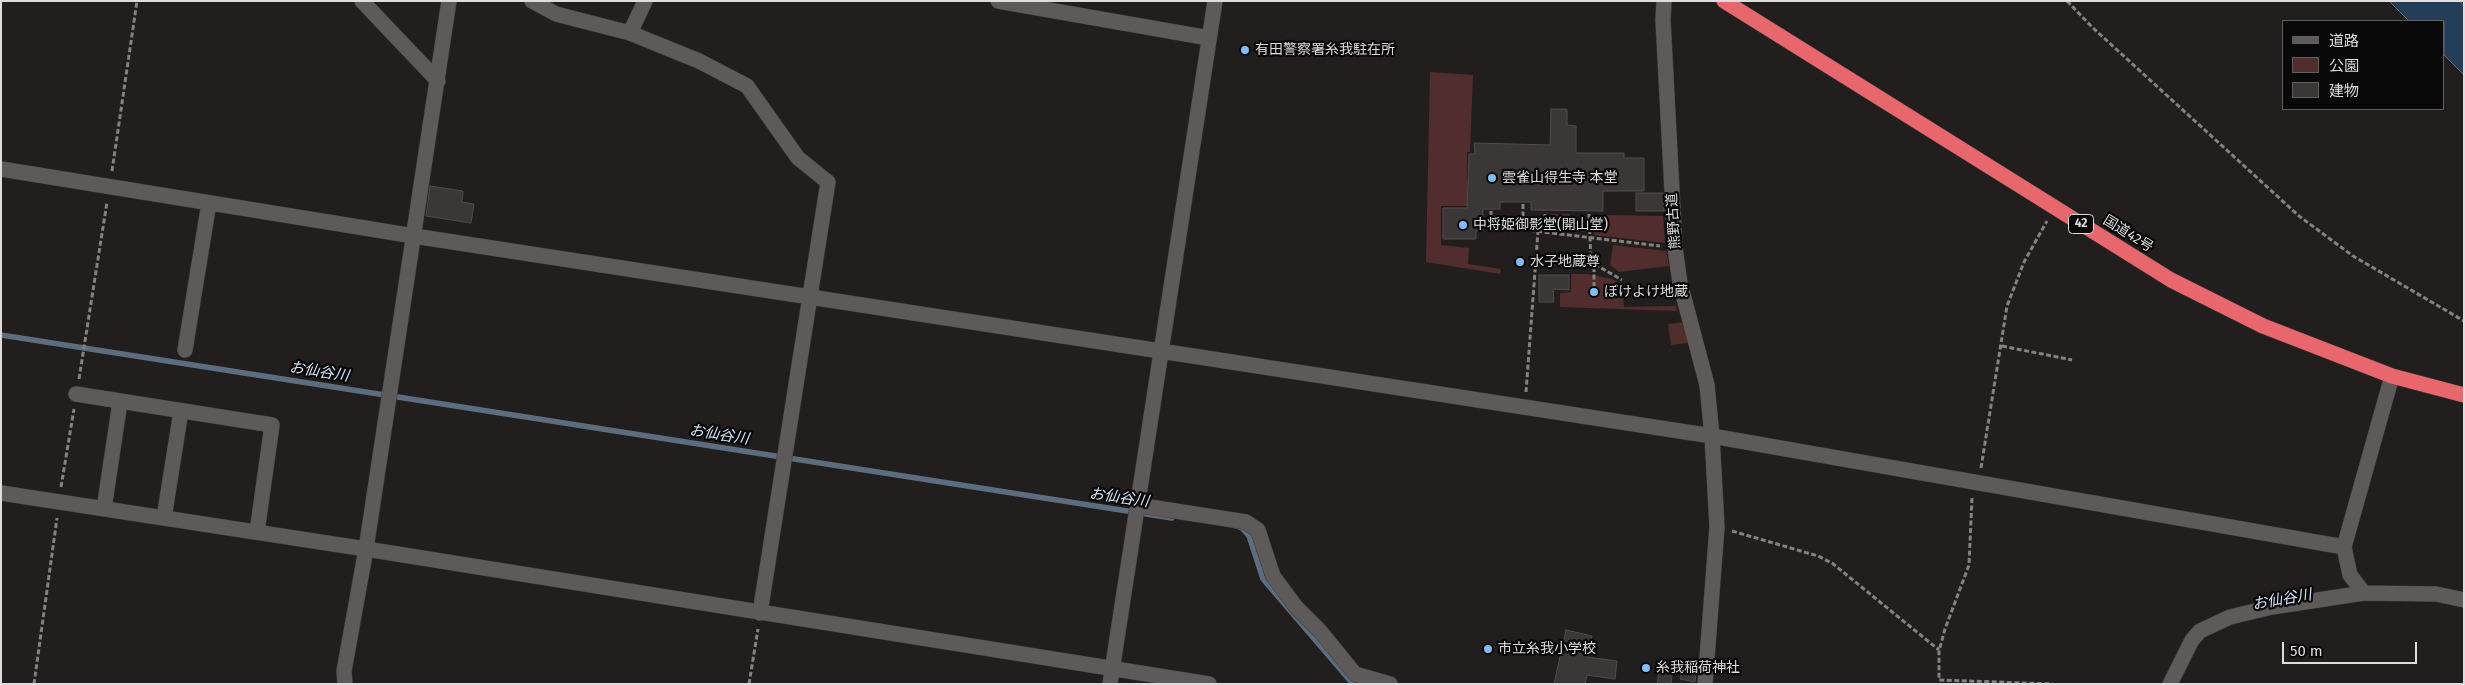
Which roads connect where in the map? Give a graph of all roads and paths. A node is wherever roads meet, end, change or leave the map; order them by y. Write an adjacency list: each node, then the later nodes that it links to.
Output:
1 (137, 1): 15 (path)
2 (362, 1): 13 (street)
3 (449, 1): 13 (street)
4 (532, 1): 11 (street)
5 (645, 1): 11 (street)
6 (998, 1): 12 (street)
7 (1215, 1): 12 (street)
8 (1664, 1): 45 (street, 熊野古道)
9 (1724, 1): 18 (highway, 国道42号 / 42)
10 (2067, 1): 34 (path)
11 (630, 33): 33 (street)
12 (1209, 38): 37 (street)
13 (438, 81): 27 (street)
14 (1, 169): 15 (street)
15 (110, 186): 16 (street); 40 (path)
16 (209, 203): 27 (street); 36 (street)
17 (1523, 204): 24 (path)
18 (2055, 208): 35 (path); 39 (highway, 国道42号 / 42)
19 (1491, 211): 23 (path)
20 (1545, 214): 26 (path)
21 (1589, 214): 28 (path)
22 (1485, 225): 23 (path)
23 (1491, 226): 24 (path)
24 (1523, 229): 25 (path)
25 (1538, 231): 26 (path); 43 (path)
26 (1545, 232): 28 (path)
27 (414, 236): 33 (street); 55 (street)
28 (1590, 237): 29 (path); 30 (path)
29 (1668, 247)
30 (1594, 264): 31 (path); 32 (path)
31 (1622, 280)
32 (1594, 287)
33 (811, 297): 37 (street); 58 (street)
34 (2464, 321)
35 (2002, 346): 38 (path); 46 (path)
36 (185, 350)
37 (1160, 352): 43 (street); 49 (street)
38 (2072, 360)
39 (2392, 376): 41 (highway, 国道42号 / 42); 54 (street)
40 (76, 394): 42 (street); 48 (path)
41 (2464, 395)
42 (120, 402): 44 (street); 50 (street)
43 (1525, 408): 45 (street)
44 (181, 411): 51 (street); 53 (street)
45 (1712, 436): 46 (street); 52 (street, 熊野古道)
46 (1976, 483): 54 (street); 59 (path)
47 (1, 493): 48 (street)
48 (59, 502): 50 (street); 62 (path)
49 (1137, 505): 60 (street); 61 (street)
50 (104, 509): 51 (street)
51 (164, 518): 53 (street)
52 (1717, 527): 59 (path); 68 (street, 熊野古道)
53 (257, 532): 55 (street)
54 (2344, 546): 56 (street)
55 (366, 549): 58 (street); 63 (street)
56 (2364, 593): 57 (street); 70 (street)
57 (2464, 600)
58 (760, 614): 60 (street); 64 (path)
59 (1939, 651): 69 (path)
60 (1112, 668): 65 (street); 66 (street)
61 (1352, 679): 67 (street)
62 (34, 684)
63 (345, 684)
64 (749, 684)
65 (1110, 684)
66 (1209, 684)
67 (1390, 684)
68 (1705, 684)
69 (2053, 684)
70 (2170, 684)

